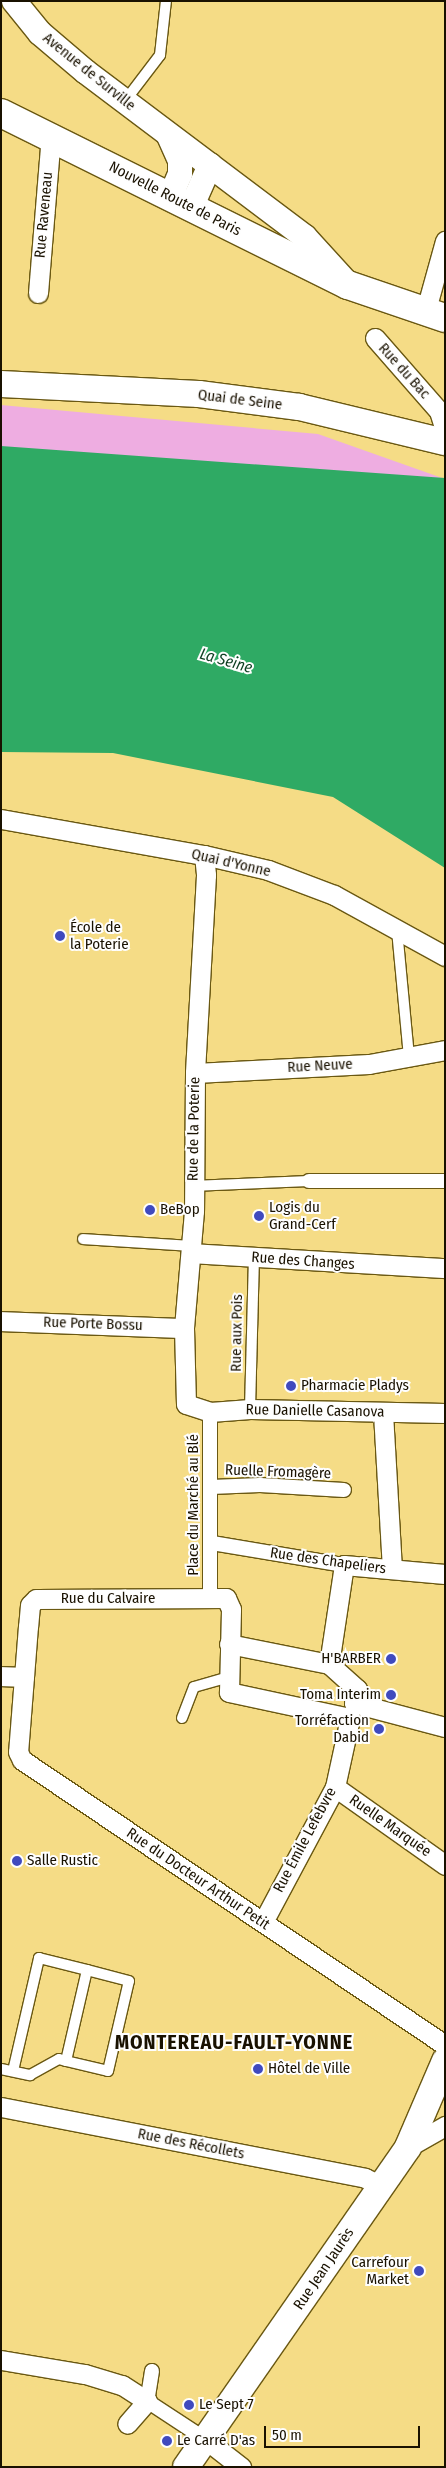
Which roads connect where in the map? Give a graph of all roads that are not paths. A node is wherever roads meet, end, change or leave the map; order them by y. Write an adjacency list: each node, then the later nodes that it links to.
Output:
1 (14, 1): 3 (street, Avenue de Surville)
2 (166, 1): 3 (lane)
3 (126, 101): 6 (street, Avenue de Surville)
4 (1, 113): 5 (main road, Nouvelle Route de Paris)
5 (51, 136): 8 (main road, Nouvelle Route de Paris); 11 (street, Rue Raveneau)
6 (169, 136): 7 (street, Avenue de Surville); 8 (street, Avenue de Surville)
7 (210, 165): 8 (street); 10 (street, Avenue de Surville)
8 (180, 203): 10 (main road, Nouvelle Route de Paris)
9 (445, 241): 12 (street)
10 (348, 285): 12 (main road, Nouvelle Route de Paris)
11 (38, 293)
12 (435, 315)
13 (375, 338): 15 (street, Rue du Bac)
14 (1, 384): 16 (main road, Quai de Seine)
15 (445, 431)
16 (445, 442)
17 (1, 819): 18 (street, Quai d'Yonne)
18 (204, 855): 19 (street, Quai d'Yonne); 23 (street, Rue de la Poterie)
19 (397, 930): 20 (street, Quai d'Yonne); 22 (lane)
20 (445, 956)
21 (445, 1050): 22 (street, Rue Neuve)
22 (409, 1057): 23 (street, Rue Neuve)
23 (194, 1073): 26 (street, Rue de la Poterie)
24 (309, 1181): 25 (street); 26 (lane)
25 (445, 1181)
26 (192, 1186): 28 (street, Rue de la Poterie)
27 (83, 1239): 28 (lane)
28 (191, 1250): 29 (street, Rue des Changes); 32 (street, Rue de la Poterie)
29 (254, 1258): 30 (street, Rue des Changes); 34 (lane, Rue aux Pois)
30 (445, 1268)
31 (1, 1321): 32 (street, Rue Porte Bossu)
32 (184, 1328): 33 (street, Rue de la Poterie)
33 (186, 1404): 35 (street, Rue Danielle Casanova)
34 (250, 1409): 35 (street, Rue Danielle Casanova); 36 (street, Rue Danielle Casanova)
35 (210, 1412): 38 (street, Place du Marché au Blé)
36 (383, 1413): 37 (street, Rue Danielle Casanova); 42 (street)
37 (445, 1413)
38 (211, 1486): 39 (street, Ruelle Fromagère); 40 (street, Place du Marché au Blé)
39 (344, 1490)
40 (212, 1543): 41 (street, Rue des Chapeliers); 44 (street, Place du Marché au Blé)
41 (344, 1565): 42 (street, Rue des Chapeliers); 46 (street)
42 (392, 1570): 43 (street, Rue des Chapeliers)
43 (445, 1574)
44 (218, 1598): 45 (street); 48 (street, Rue du Calvaire)
45 (229, 1644): 46 (street); 49 (street)
46 (329, 1664): 50 (street)
47 (1, 1676): 48 (street)
48 (24, 1677): 55 (street, Rue du Docteur Arthur Petit)
49 (228, 1677): 50 (street); 51 (lane)
50 (352, 1711): 52 (street); 53 (street, Rue Émile Lefebvre)
51 (182, 1718)
52 (445, 1728)
53 (335, 1787): 54 (street, Ruelle Marquée); 55 (street, Rue Émile Lefebvre)
54 (445, 1864)
55 (263, 1922): 57 (street, Rue du Docteur Arthur Petit)
56 (87, 1970): 58 (lane); 58 (lane); 61 (lane)
57 (445, 2045)
58 (66, 2061): 61 (lane)
59 (445, 2061): 64 (main road, Rue Jean Jaurès)
60 (1, 2069): 61 (lane)
61 (13, 2072)
62 (1, 2107): 65 (street, Rue des Récollets)
63 (445, 2126): 64 (street)
64 (408, 2147): 65 (main road, Rue Jean Jaurès)
65 (380, 2184): 70 (main road, Rue Jean Jaurès)
66 (1, 2360): 68 (street)
67 (152, 2371): 68 (street)
68 (147, 2401): 69 (street); 70 (street)
69 (127, 2424)
70 (205, 2439): 71 (main road, Rue Jean Jaurès); 72 (street)
71 (186, 2467)
72 (241, 2467)

